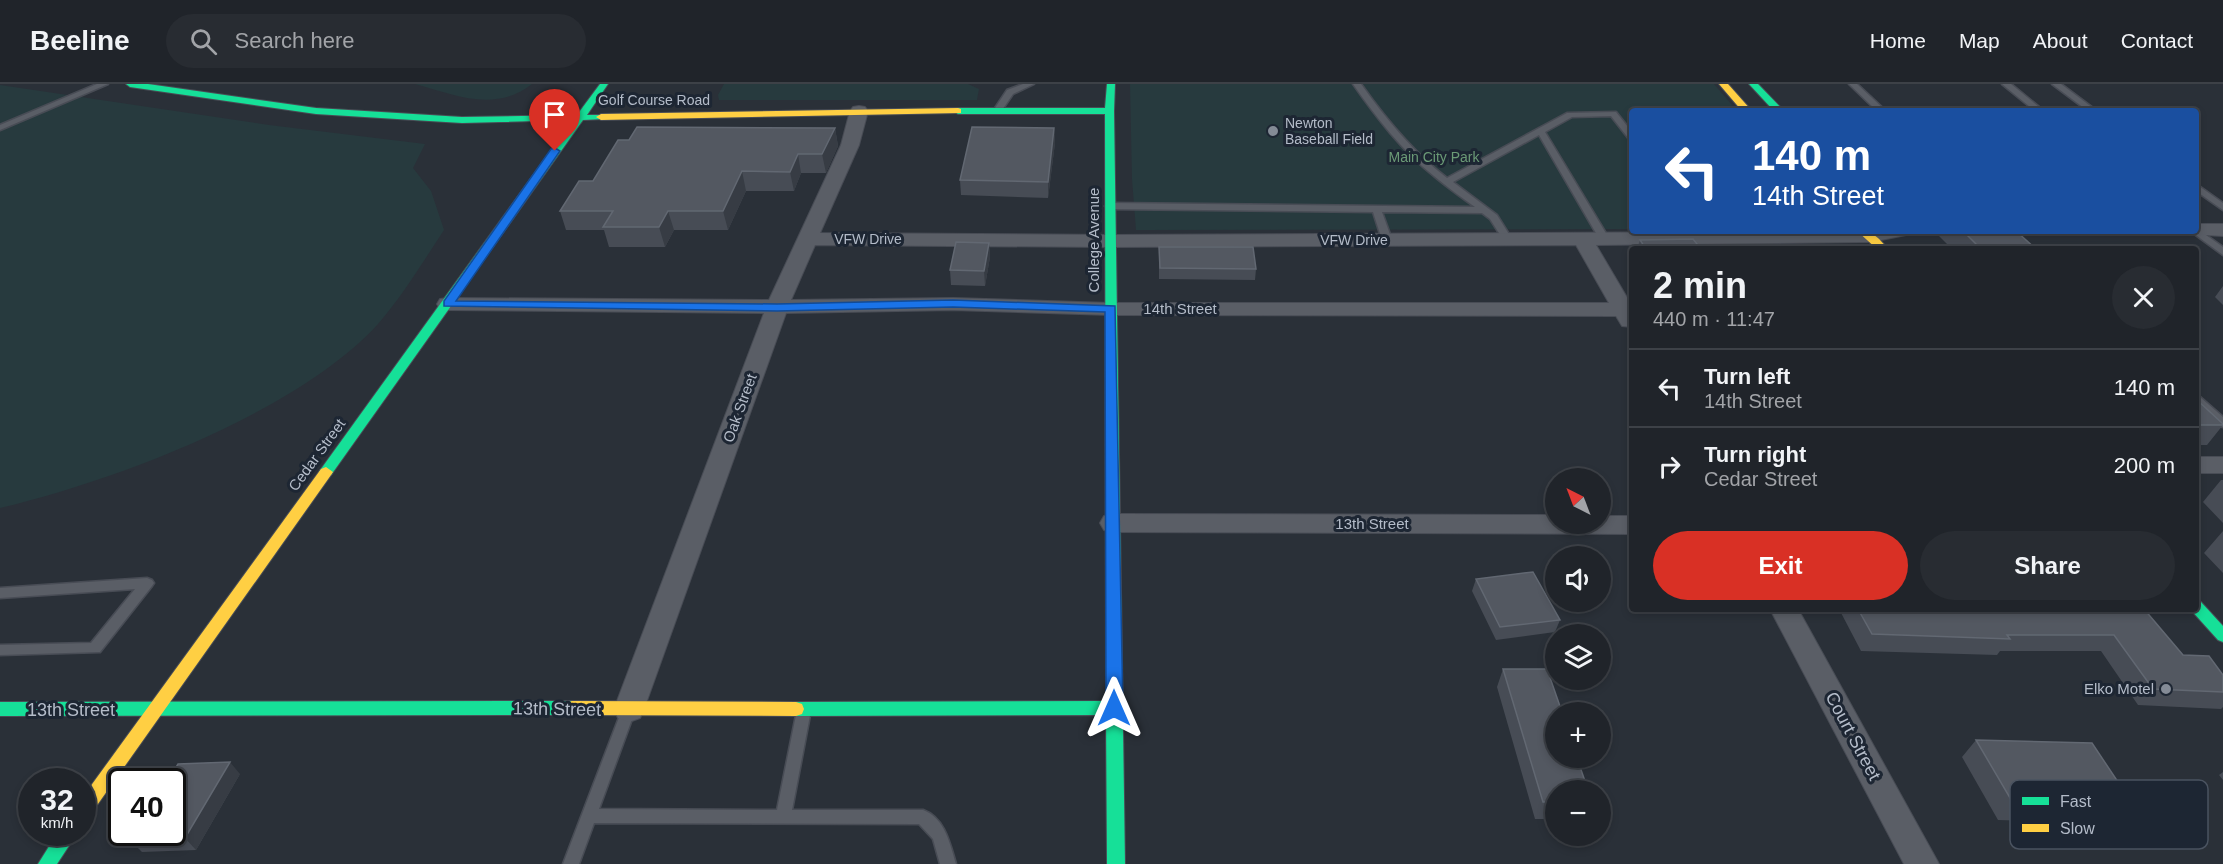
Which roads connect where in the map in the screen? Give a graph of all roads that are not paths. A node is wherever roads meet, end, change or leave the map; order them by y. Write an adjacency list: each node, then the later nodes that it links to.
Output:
1 (104, 84): 21 (lane)
2 (130, 84): 20 (street, Golf Course Road)
3 (604, 84): 20 (street, Cedar Street)
4 (1030, 84): 18 (lane)
5 (1112, 84): 19 (street, College Avenue)
6 (1357, 84): 24 (lane)
7 (1723, 84): 12 (street)
8 (1753, 84): 13 (street)
9 (1853, 84): 14 (lane)
10 (2006, 84): 15 (lane)
11 (2056, 84): 16 (lane)
12 (1744, 108)
13 (1776, 108)
14 (1879, 108)
15 (2036, 108)
16 (2089, 108)
17 (859, 111): 18 (street, Golf Course Road); 20 (street, Golf Course Road); 35 (street, Oak Street)
18 (997, 111): 19 (street, Golf Course Road)
19 (1109, 111): 26 (street, College Avenue)
20 (579, 117): 42 (street, Cedar Street)
21 (0, 128)
22 (1541, 131): 23 (lane); 24 (lane); 39 (lane)
23 (1629, 133)
24 (1446, 182): 29 (lane)
25 (2199, 189): 27 (lane)
26 (1110, 206): 28 (lane); 40 (street, College Avenue)
27 (2223, 207)
28 (1377, 209): 29 (lane); 37 (lane)
29 (1485, 210): 36 (lane)
30 (2199, 230): 31 (street)
31 (2223, 230)
32 (2199, 232): 41 (lane)
33 (1711, 235): 34 (street, VFW Drive); 39 (street, VFW Drive)
34 (1872, 237)
35 (809, 239): 40 (street, VFW Drive); 43 (street, Oak Street)
36 (1506, 239): 37 (street, VFW Drive); 38 (street, VFW Drive)
37 (1388, 240): 40 (street, VFW Drive)
38 (1583, 240): 39 (street, VFW Drive); 45 (street)
39 (1605, 240)
40 (1110, 241): 44 (street, College Avenue)
41 (2223, 252)
42 (448, 304): 43 (street, 14th Street); 60 (street, Cedar Street)
43 (777, 307): 44 (street, 14th Street); 59 (street, Oak Street)
44 (1111, 309): 45 (street, 14th Street); 50 (street, College Avenue)
45 (1628, 317)
46 (2199, 402): 47 (lane)
47 (2223, 423)
48 (2199, 465): 49 (street)
49 (2223, 465)
50 (1113, 523): 51 (street, 13th Street); 57 (street, College Avenue)
51 (1629, 525)
52 (0, 593): 56 (lane)
53 (2199, 609): 55 (street)
54 (1786, 612): 70 (street, Court Street)
55 (2223, 636)
56 (0, 650)
57 (1114, 708): 61 (street, 13th Street); 69 (street, College Avenue)
58 (0, 709): 60 (street, 13th Street)
59 (629, 709): 60 (street, 13th Street); 61 (street, 13th Street); 63 (lane)
60 (155, 710): 62 (street, Cedar Street)
61 (804, 710): 64 (lane)
62 (96, 793)
63 (589, 816): 64 (lane); 67 (lane)
64 (783, 817): 68 (lane)
65 (59, 846): 66 (street)
66 (47, 864)
67 (571, 864)
68 (948, 864)
69 (1116, 864)
70 (1922, 864)

